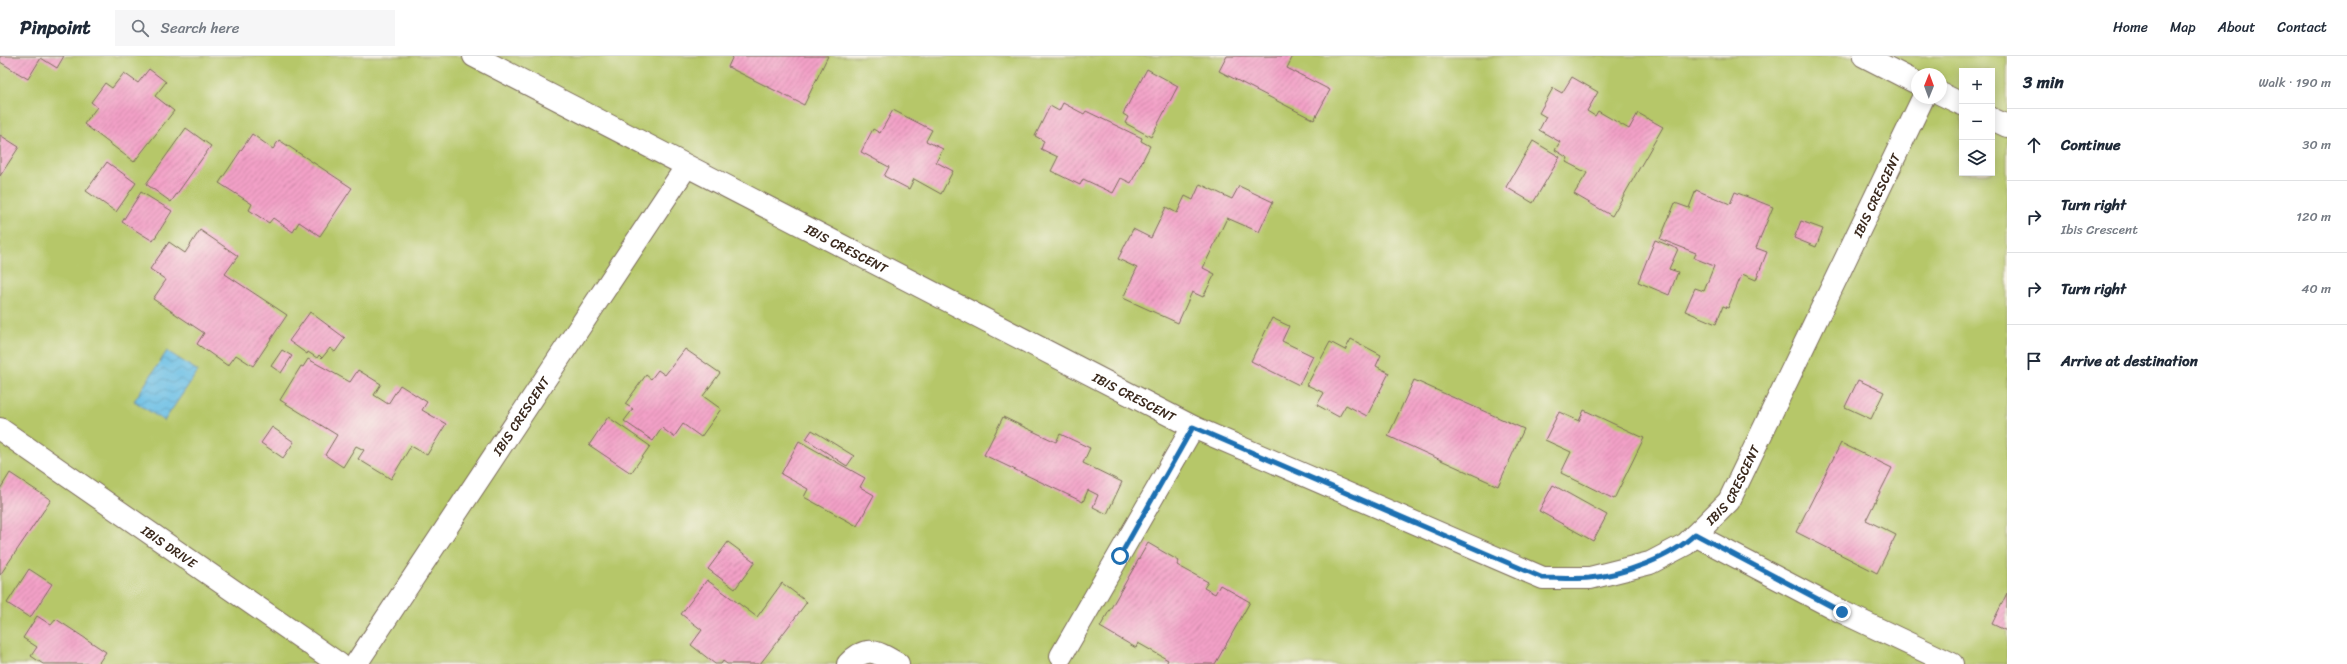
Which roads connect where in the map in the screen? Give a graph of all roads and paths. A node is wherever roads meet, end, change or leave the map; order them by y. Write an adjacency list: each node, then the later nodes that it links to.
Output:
1 (474, 56): 9 (street, IBIS CRESCENT)
2 (1864, 56): 3 (street)
3 (1911, 80)
4 (1947, 97): 5 (street)
5 (1959, 103)
6 (1920, 104): 12 (street, IBIS CRESCENT)
7 (1995, 120): 8 (street)
8 (2007, 126)
9 (686, 167): 10 (street, IBIS CRESCENT); 15 (street, IBIS CRESCENT)
10 (1193, 427): 12 (street, IBIS CRESCENT); 13 (street)
11 (0, 429): 14 (street, IBIS DRIVE)
12 (1695, 534): 18 (street)
13 (1061, 656)
14 (339, 664)
15 (356, 664)
16 (848, 664): 17 (street)
17 (898, 664)
18 (1952, 664)

